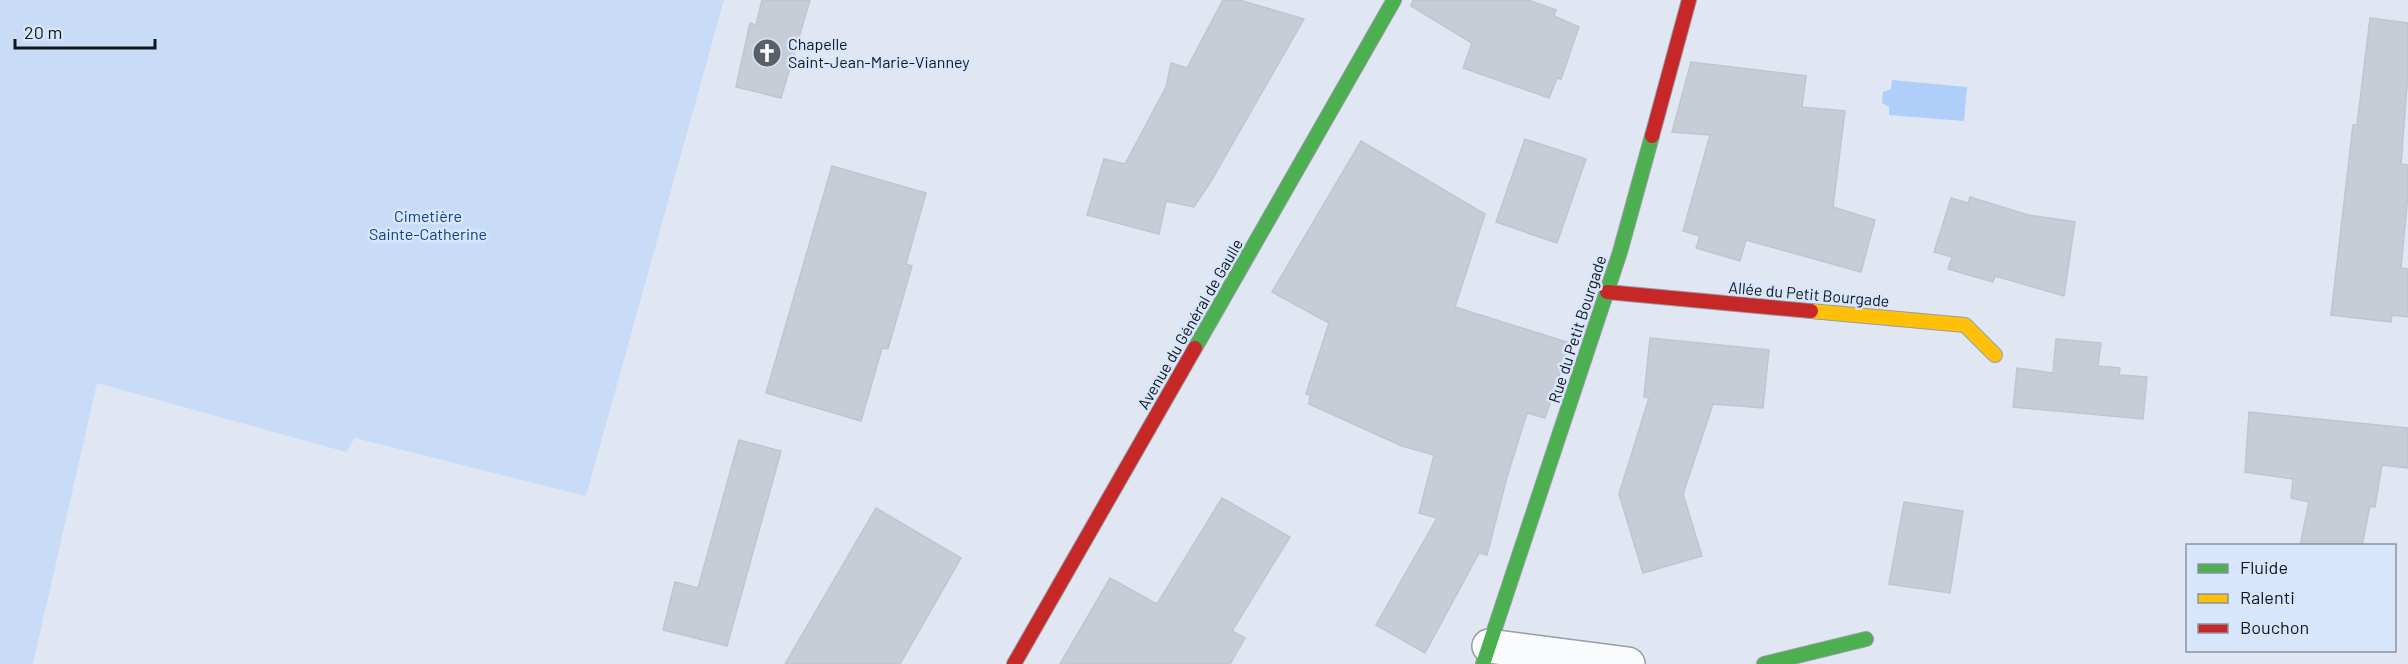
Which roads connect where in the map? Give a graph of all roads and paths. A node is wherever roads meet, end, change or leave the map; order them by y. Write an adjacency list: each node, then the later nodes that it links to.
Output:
1 (1394, 0): 7 (street, Avenue du Général de Gaulle)
2 (1689, 0): 3 (street, Rue du Petit Bourgade)
3 (1607, 292): 4 (street, Allée du Petit Bourgade); 6 (street, Rue du Petit Bourgade)
4 (1995, 355)
5 (1866, 639): 9 (street)
6 (1486, 655): 8 (street)
7 (1014, 664)
8 (1628, 664)
9 (1764, 664)

